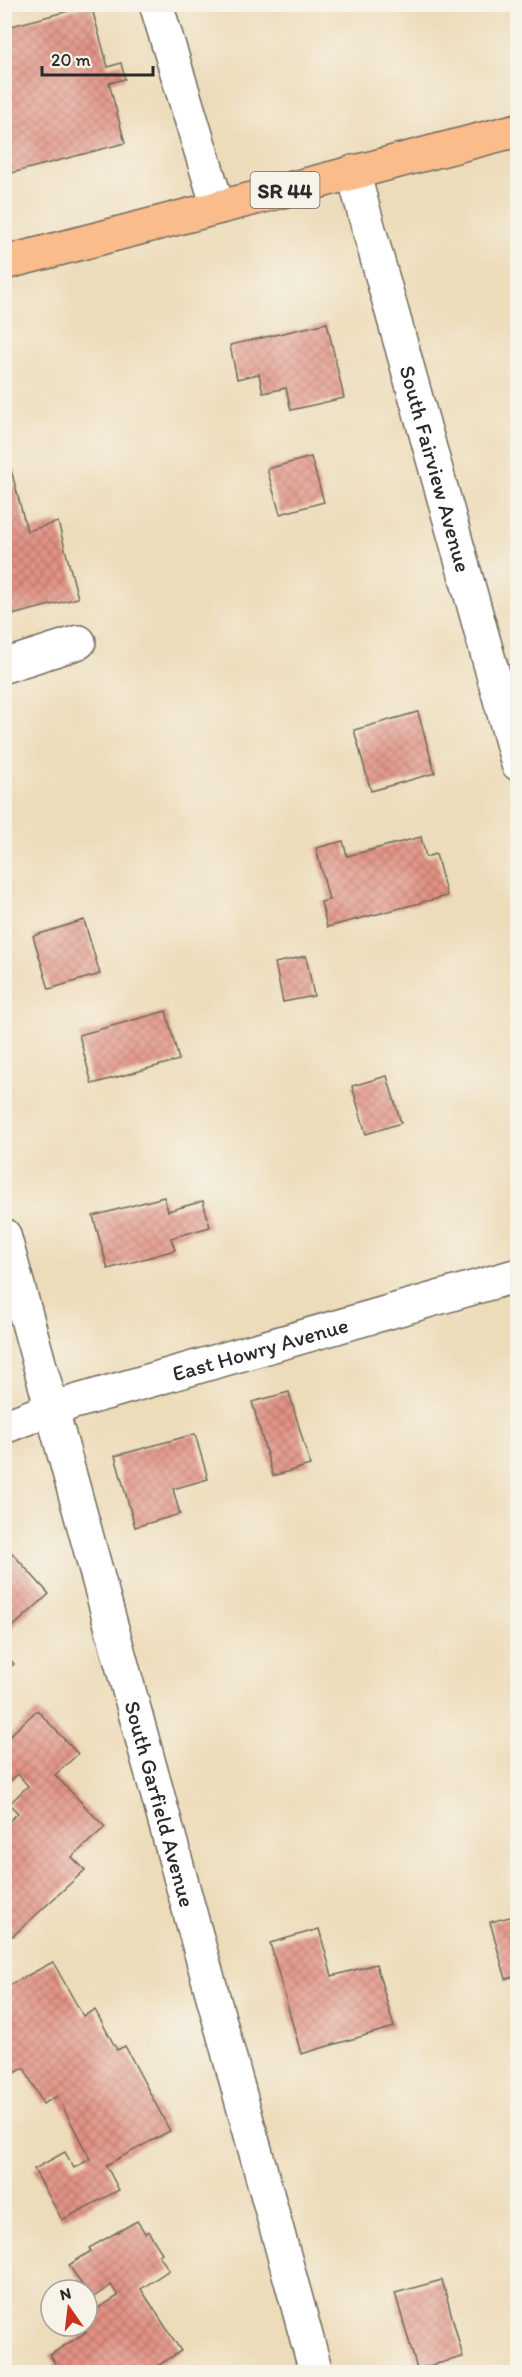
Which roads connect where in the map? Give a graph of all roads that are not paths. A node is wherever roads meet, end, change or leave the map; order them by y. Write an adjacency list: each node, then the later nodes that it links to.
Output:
1 (156, 4): 4 (street)
2 (518, 130): 3 (main road, SR 44)
3 (353, 172): 4 (main road, SR 44); 8 (street, South Fairview Avenue)
4 (218, 207): 5 (main road, SR 44)
5 (4, 263)
6 (80, 642): 7 (street)
7 (4, 666)
8 (518, 764)
9 (4, 1235): 11 (street, South Garfield Avenue)
10 (518, 1275): 11 (street, East Howry Avenue)
11 (50, 1409): 12 (street, East Howry Avenue); 13 (street, South Garfield Avenue)
12 (4, 1427)
13 (316, 2373)

